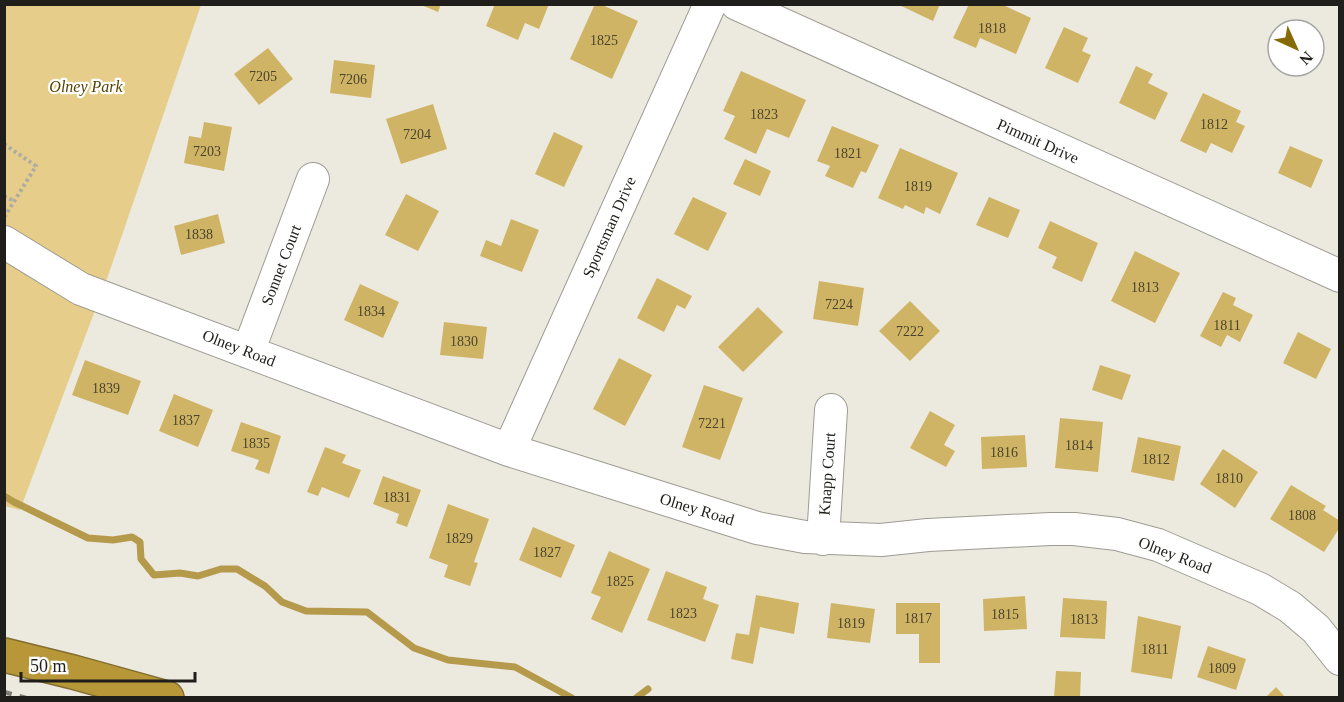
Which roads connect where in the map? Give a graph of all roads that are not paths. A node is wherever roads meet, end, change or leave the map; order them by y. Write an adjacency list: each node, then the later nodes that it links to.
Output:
1 (710, 4): 8 (street, Sportsman Drive)
2 (737, 4): 5 (street, Pimmit Drive)
3 (314, 178): 6 (street, Sonnet Court)
4 (4, 242): 6 (street, Olney Road)
5 (1340, 276)
6 (248, 352): 8 (street, Olney Road)
7 (831, 410): 9 (street, Knapp Court)
8 (509, 450): 9 (street, Olney Road)
9 (823, 539): 11 (street, Olney Road)
10 (4, 655): 12 (highway)
11 (1340, 658)
12 (168, 698)

